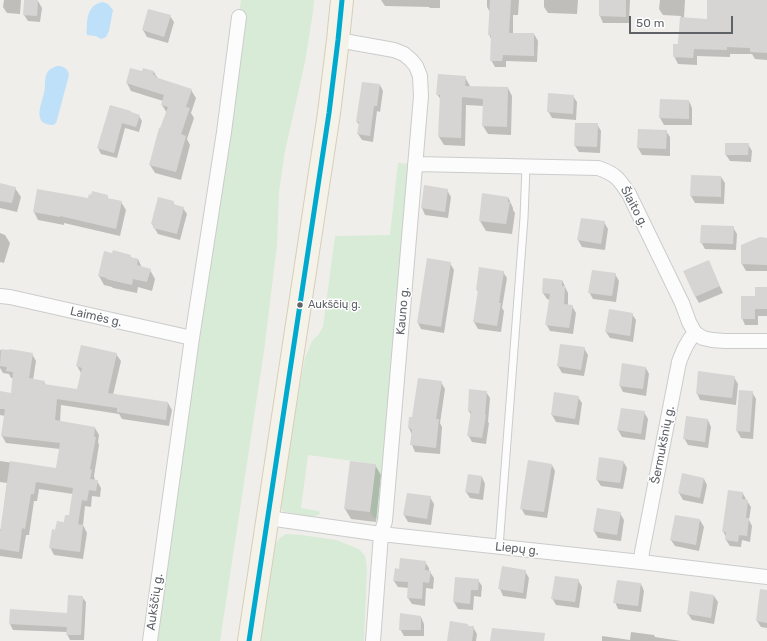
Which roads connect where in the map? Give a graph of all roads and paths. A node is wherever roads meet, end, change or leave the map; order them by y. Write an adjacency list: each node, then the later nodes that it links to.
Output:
1 (342, 0): 3 (main road)
2 (239, 17): 8 (street, Aukščių g.)
3 (338, 40): 4 (street, Kauno g.); 10 (main road)
4 (416, 164): 5 (street, Šlaito g.); 11 (street, Kauno g.)
5 (526, 166): 7 (street, Šlaito g.); 12 (lane)
6 (0, 296): 8 (street, Laimės g.)
7 (695, 332): 9 (street); 13 (street, Šermukšnių g.)
8 (192, 338): 15 (street, Aukščių g.)
9 (767, 341)
10 (268, 518): 11 (street, Liepų g.); 16 (main road)
11 (380, 534): 12 (street, Liepų g.); 17 (street, Kauno g.)
12 (499, 547): 13 (street, Liepų g.)
13 (641, 562): 14 (street, Liepų g.)
14 (767, 577)
15 (150, 641)
16 (249, 641)
17 (373, 641)

